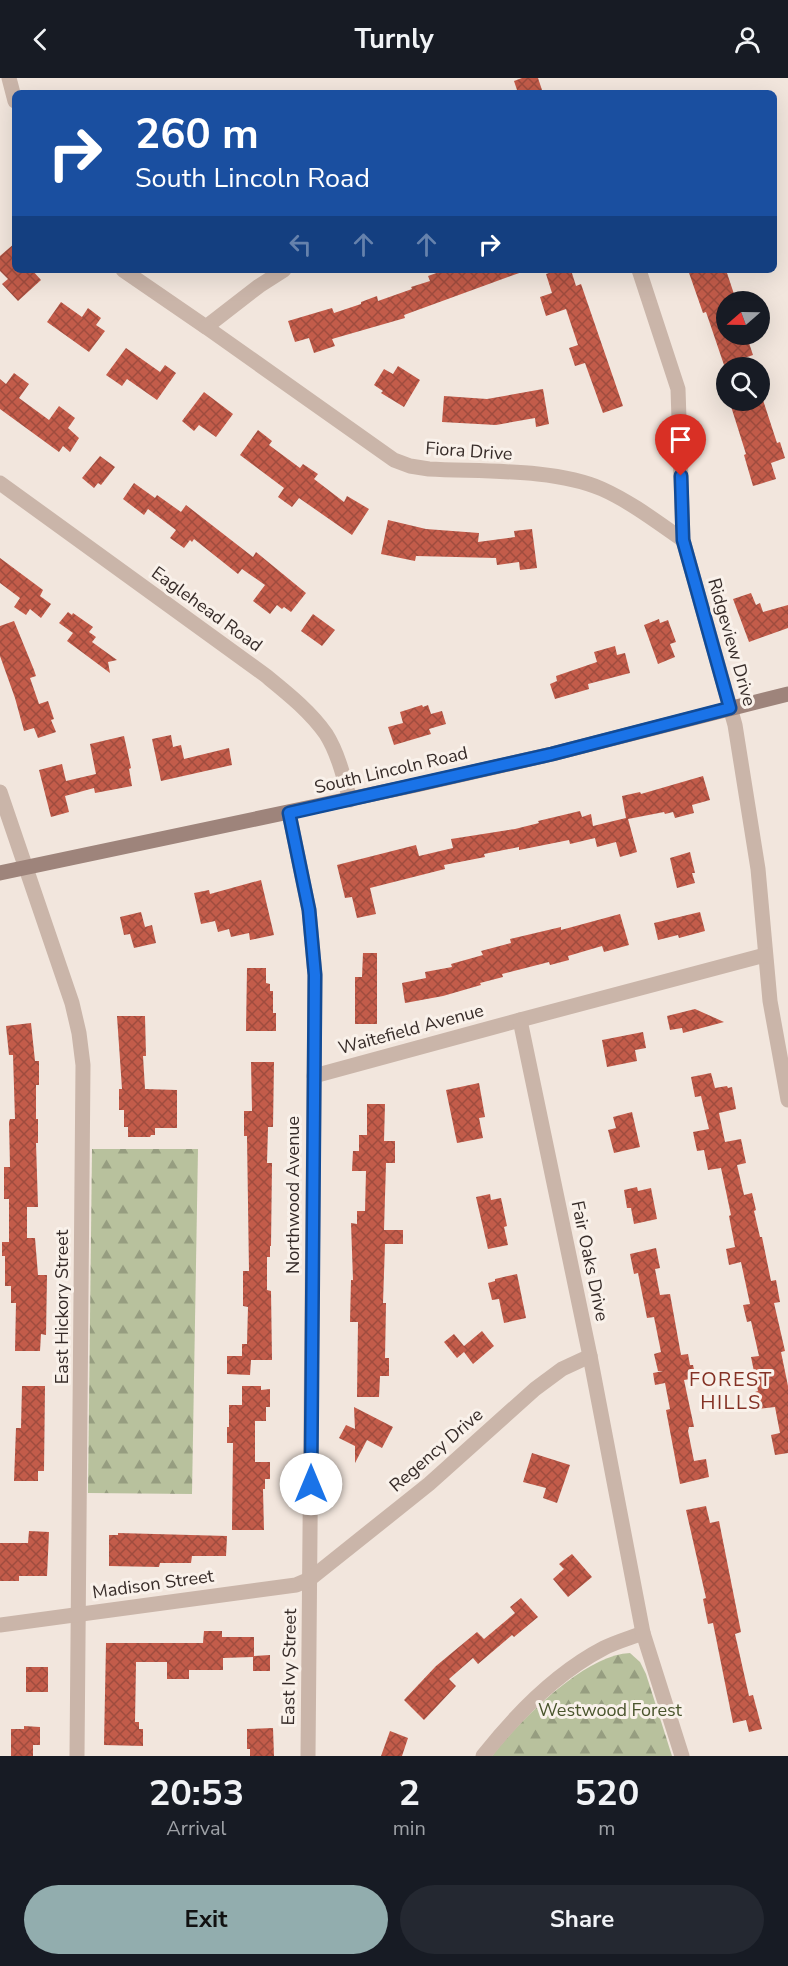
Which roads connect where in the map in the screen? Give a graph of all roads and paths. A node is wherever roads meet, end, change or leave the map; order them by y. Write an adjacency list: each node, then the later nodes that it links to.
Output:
1 (127, 273): 4 (street)
2 (279, 273): 4 (street)
3 (640, 273): 6 (street, Ridgeview Drive)
4 (206, 327): 6 (street, Fiora Drive)
5 (0, 483): 10 (street, Eaglehead Road)
6 (683, 540): 8 (street, Ridgeview Drive)
7 (788, 694): 8 (street, South Lincoln Road)
8 (730, 708): 10 (street, South Lincoln Road); 14 (street, Ridgeview Drive)
9 (0, 792): 12 (street, East Hickory Street)
10 (350, 800): 11 (street, South Lincoln Road)
11 (289, 813): 12 (street, South Lincoln Road); 16 (street, Northwood Avenue)
12 (25, 868): 13 (street, South Lincoln Road); 20 (street, East Hickory Street)
13 (0, 873)
14 (765, 955): 15 (street); 17 (street, Ridgeview Drive)
15 (520, 1020): 16 (street, Waitefield Avenue); 18 (street, Fair Oaks Drive)
16 (314, 1076): 19 (street, Northwood Avenue)
17 (788, 1100)
18 (590, 1356): 19 (street, Regency Drive); 22 (street, Fair Oaks Drive)
19 (310, 1579): 20 (street, Madison Street); 24 (street, East Ivy Street)
20 (79, 1614): 21 (street, Madison Street); 23 (street, East Hickory Street)
21 (0, 1625)
22 (643, 1633): 25 (street); 26 (street, Fair Oaks Drive)
23 (77, 1756)
24 (308, 1756)
25 (483, 1756)
26 (682, 1756)

